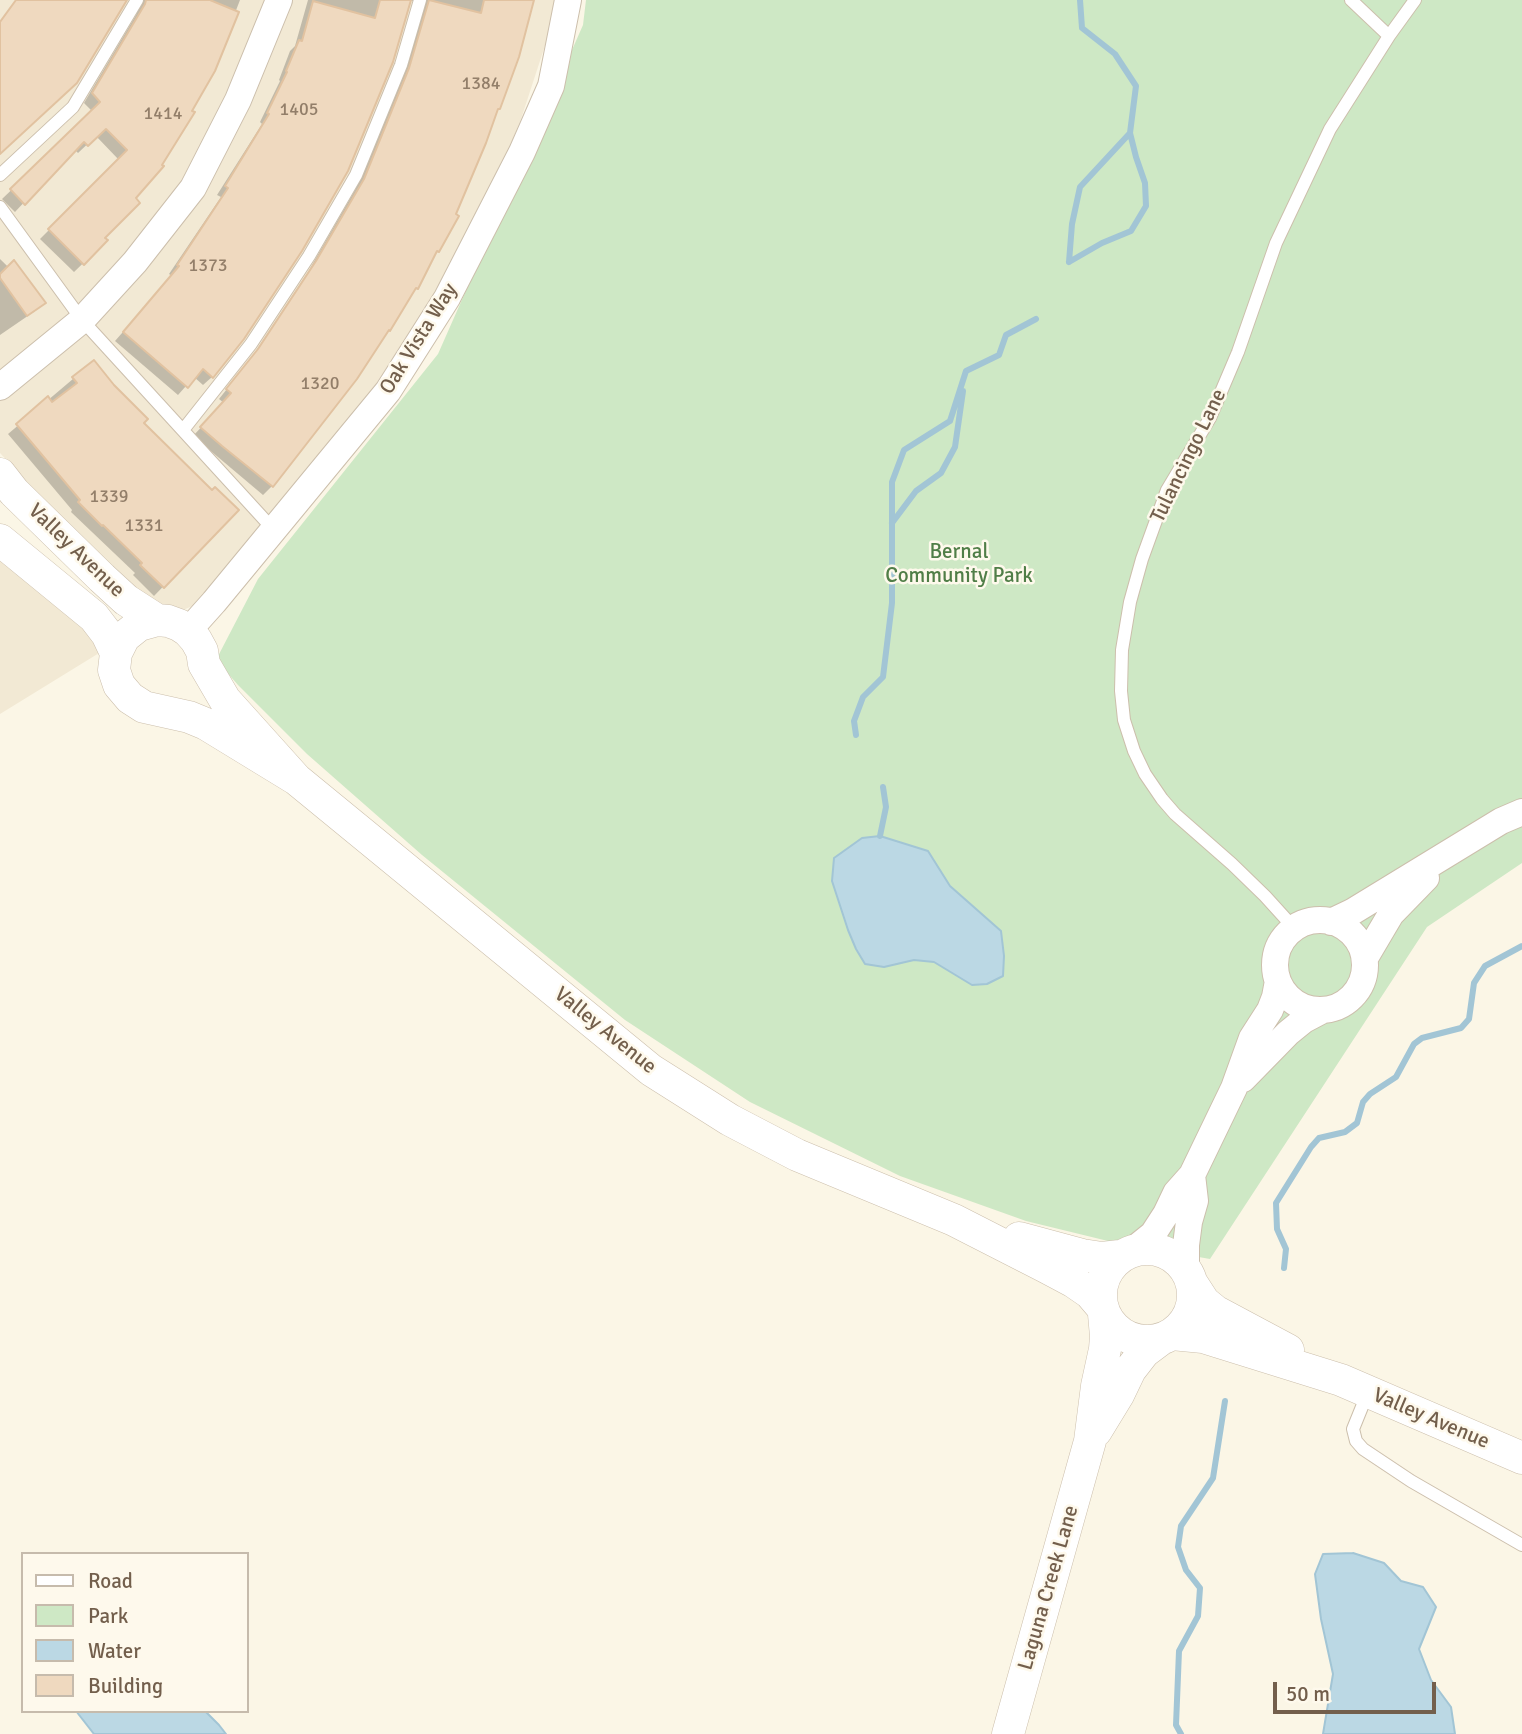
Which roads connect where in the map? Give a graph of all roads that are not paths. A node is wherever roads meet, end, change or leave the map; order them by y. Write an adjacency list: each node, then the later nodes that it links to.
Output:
1 (137, 0): 8 (lane)
2 (279, 0): 10 (street)
3 (420, 0): 12 (lane)
4 (568, 0): 14 (street, Oak Vista Way)
5 (1350, 0): 7 (lane)
6 (1415, 0): 7 (lane, Tulancingo Lane)
7 (1389, 36): 25 (lane, Tulancingo Lane)
8 (0, 175)
9 (0, 207): 10 (lane)
10 (82, 320): 11 (street); 12 (lane)
11 (0, 387)
12 (183, 430): 14 (lane)
13 (0, 474): 16 (street, Valley Avenue)
14 (273, 530): 17 (street, Oak Vista Way)
15 (0, 540): 18 (street, Valley Avenue)
16 (157, 620): 17 (street, Valley Avenue); 18 (street)
17 (188, 631): 19 (street, Valley Avenue)
18 (116, 653): 20 (street, Valley Avenue)
19 (204, 664): 20 (street); 21 (street, Valley Avenue)
20 (160, 709): 21 (street, Valley Avenue)
21 (296, 779): 31 (street, Valley Avenue)
22 (1522, 812): 23 (street)
23 (1448, 853): 24 (street); 26 (street)
24 (1331, 922): 25 (street); 26 (street)
25 (1294, 928): 27 (street)
26 (1364, 958): 28 (street)
27 (1278, 981): 28 (street); 29 (street)
28 (1321, 1011): 29 (street)
29 (1234, 1088): 30 (street)
30 (1192, 1175): 32 (street); 33 (street)
31 (954, 1220): 32 (street, Valley Avenue); 34 (street, Valley Avenue)
32 (1126, 1254): 33 (street); 34 (street)
33 (1190, 1278): 35 (street); 36 (street, Valley Avenue)
34 (1103, 1310): 35 (street); 37 (street, Laguna Creek Lane)
35 (1166, 1337): 36 (street, Valley Avenue); 37 (street, Laguna Creek Lane)
36 (1354, 1386): 38 (street, Valley Avenue); 39 (lane)
37 (1090, 1441): 40 (street, Laguna Creek Lane)
38 (1522, 1458)
39 (1522, 1545)
40 (1008, 1734)

